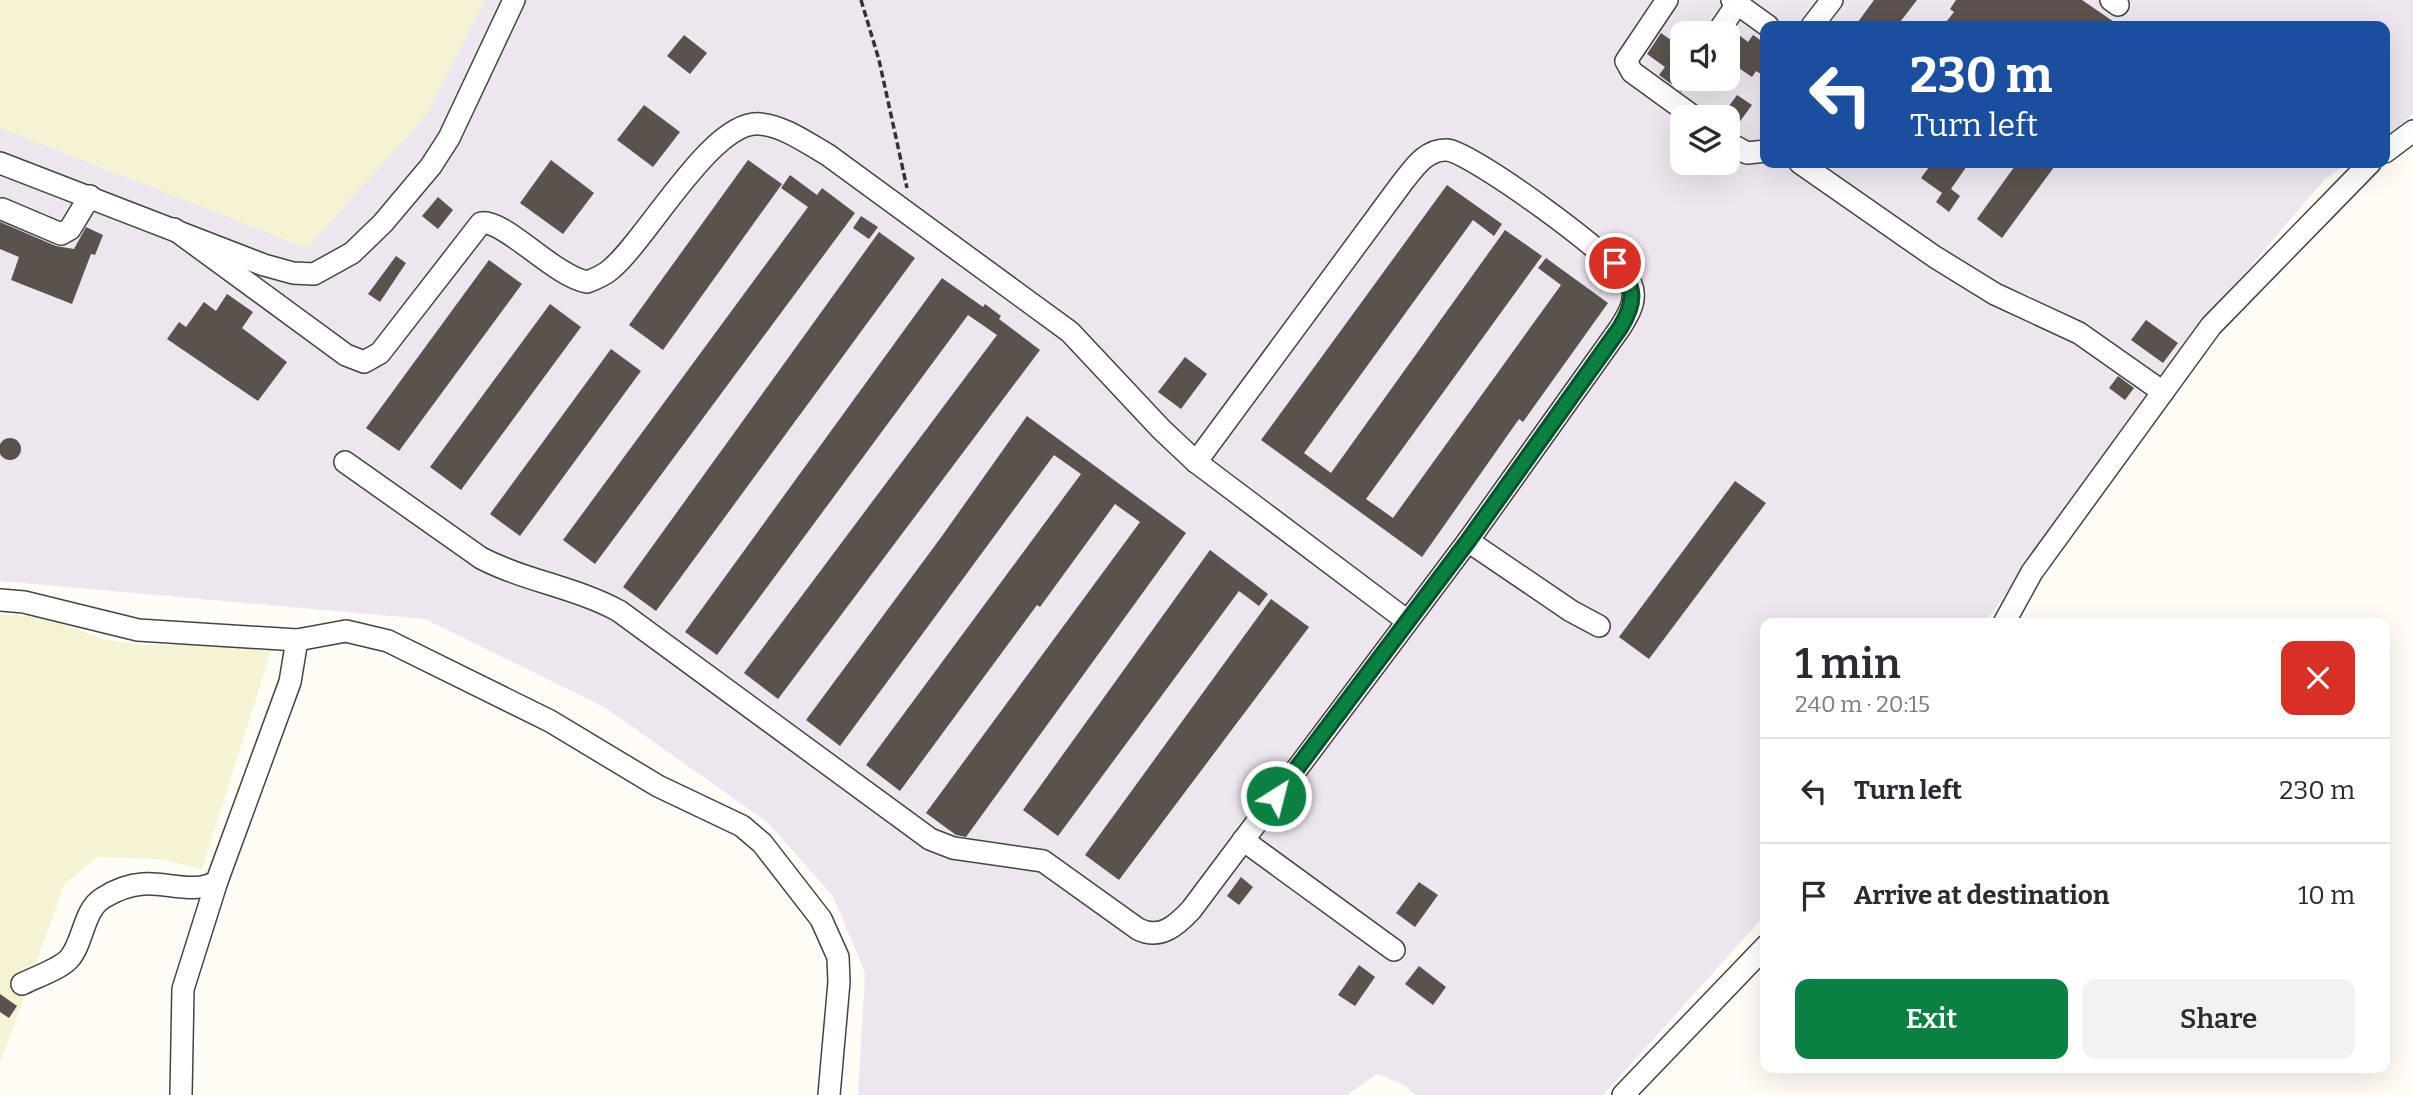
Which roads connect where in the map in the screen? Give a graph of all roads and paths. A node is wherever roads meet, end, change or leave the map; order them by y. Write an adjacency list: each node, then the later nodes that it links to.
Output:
1 (514, 0): 20 (lane)
2 (861, 0): 19 (path)
3 (1667, 0): 9 (lane)
4 (1832, 0): 8 (lane)
5 (1734, 2): 6 (lane); 7 (lane)
6 (1724, 21)
7 (1761, 21)
8 (1816, 21)
9 (1677, 105)
10 (2413, 131): 11 (lane)
11 (2390, 148)
12 (1740, 149): 13 (lane)
13 (1760, 152)
14 (0, 163): 17 (lane)
15 (1807, 168): 21 (lane)
16 (2365, 168): 21 (lane)
17 (90, 196): 18 (lane); 20 (lane)
18 (2, 209)
19 (905, 210): 20 (lane); 23 (lane)
20 (174, 229)
21 (2163, 393): 26 (lane)
22 (345, 462): 30 (lane)
23 (1196, 462): 24 (lane); 27 (lane)
24 (1468, 541): 27 (lane); 28 (lane)
25 (0, 600): 29 (lane)
26 (2007, 618)
27 (1406, 620): 30 (lane)
28 (1599, 626)
29 (297, 640): 31 (lane); 36 (lane)
30 (1243, 840): 32 (lane)
31 (217, 881): 34 (lane); 35 (lane)
32 (1394, 950)
33 (1760, 952): 37 (lane)
34 (22, 984)
35 (181, 1095)
36 (829, 1095)
37 (1623, 1095)

